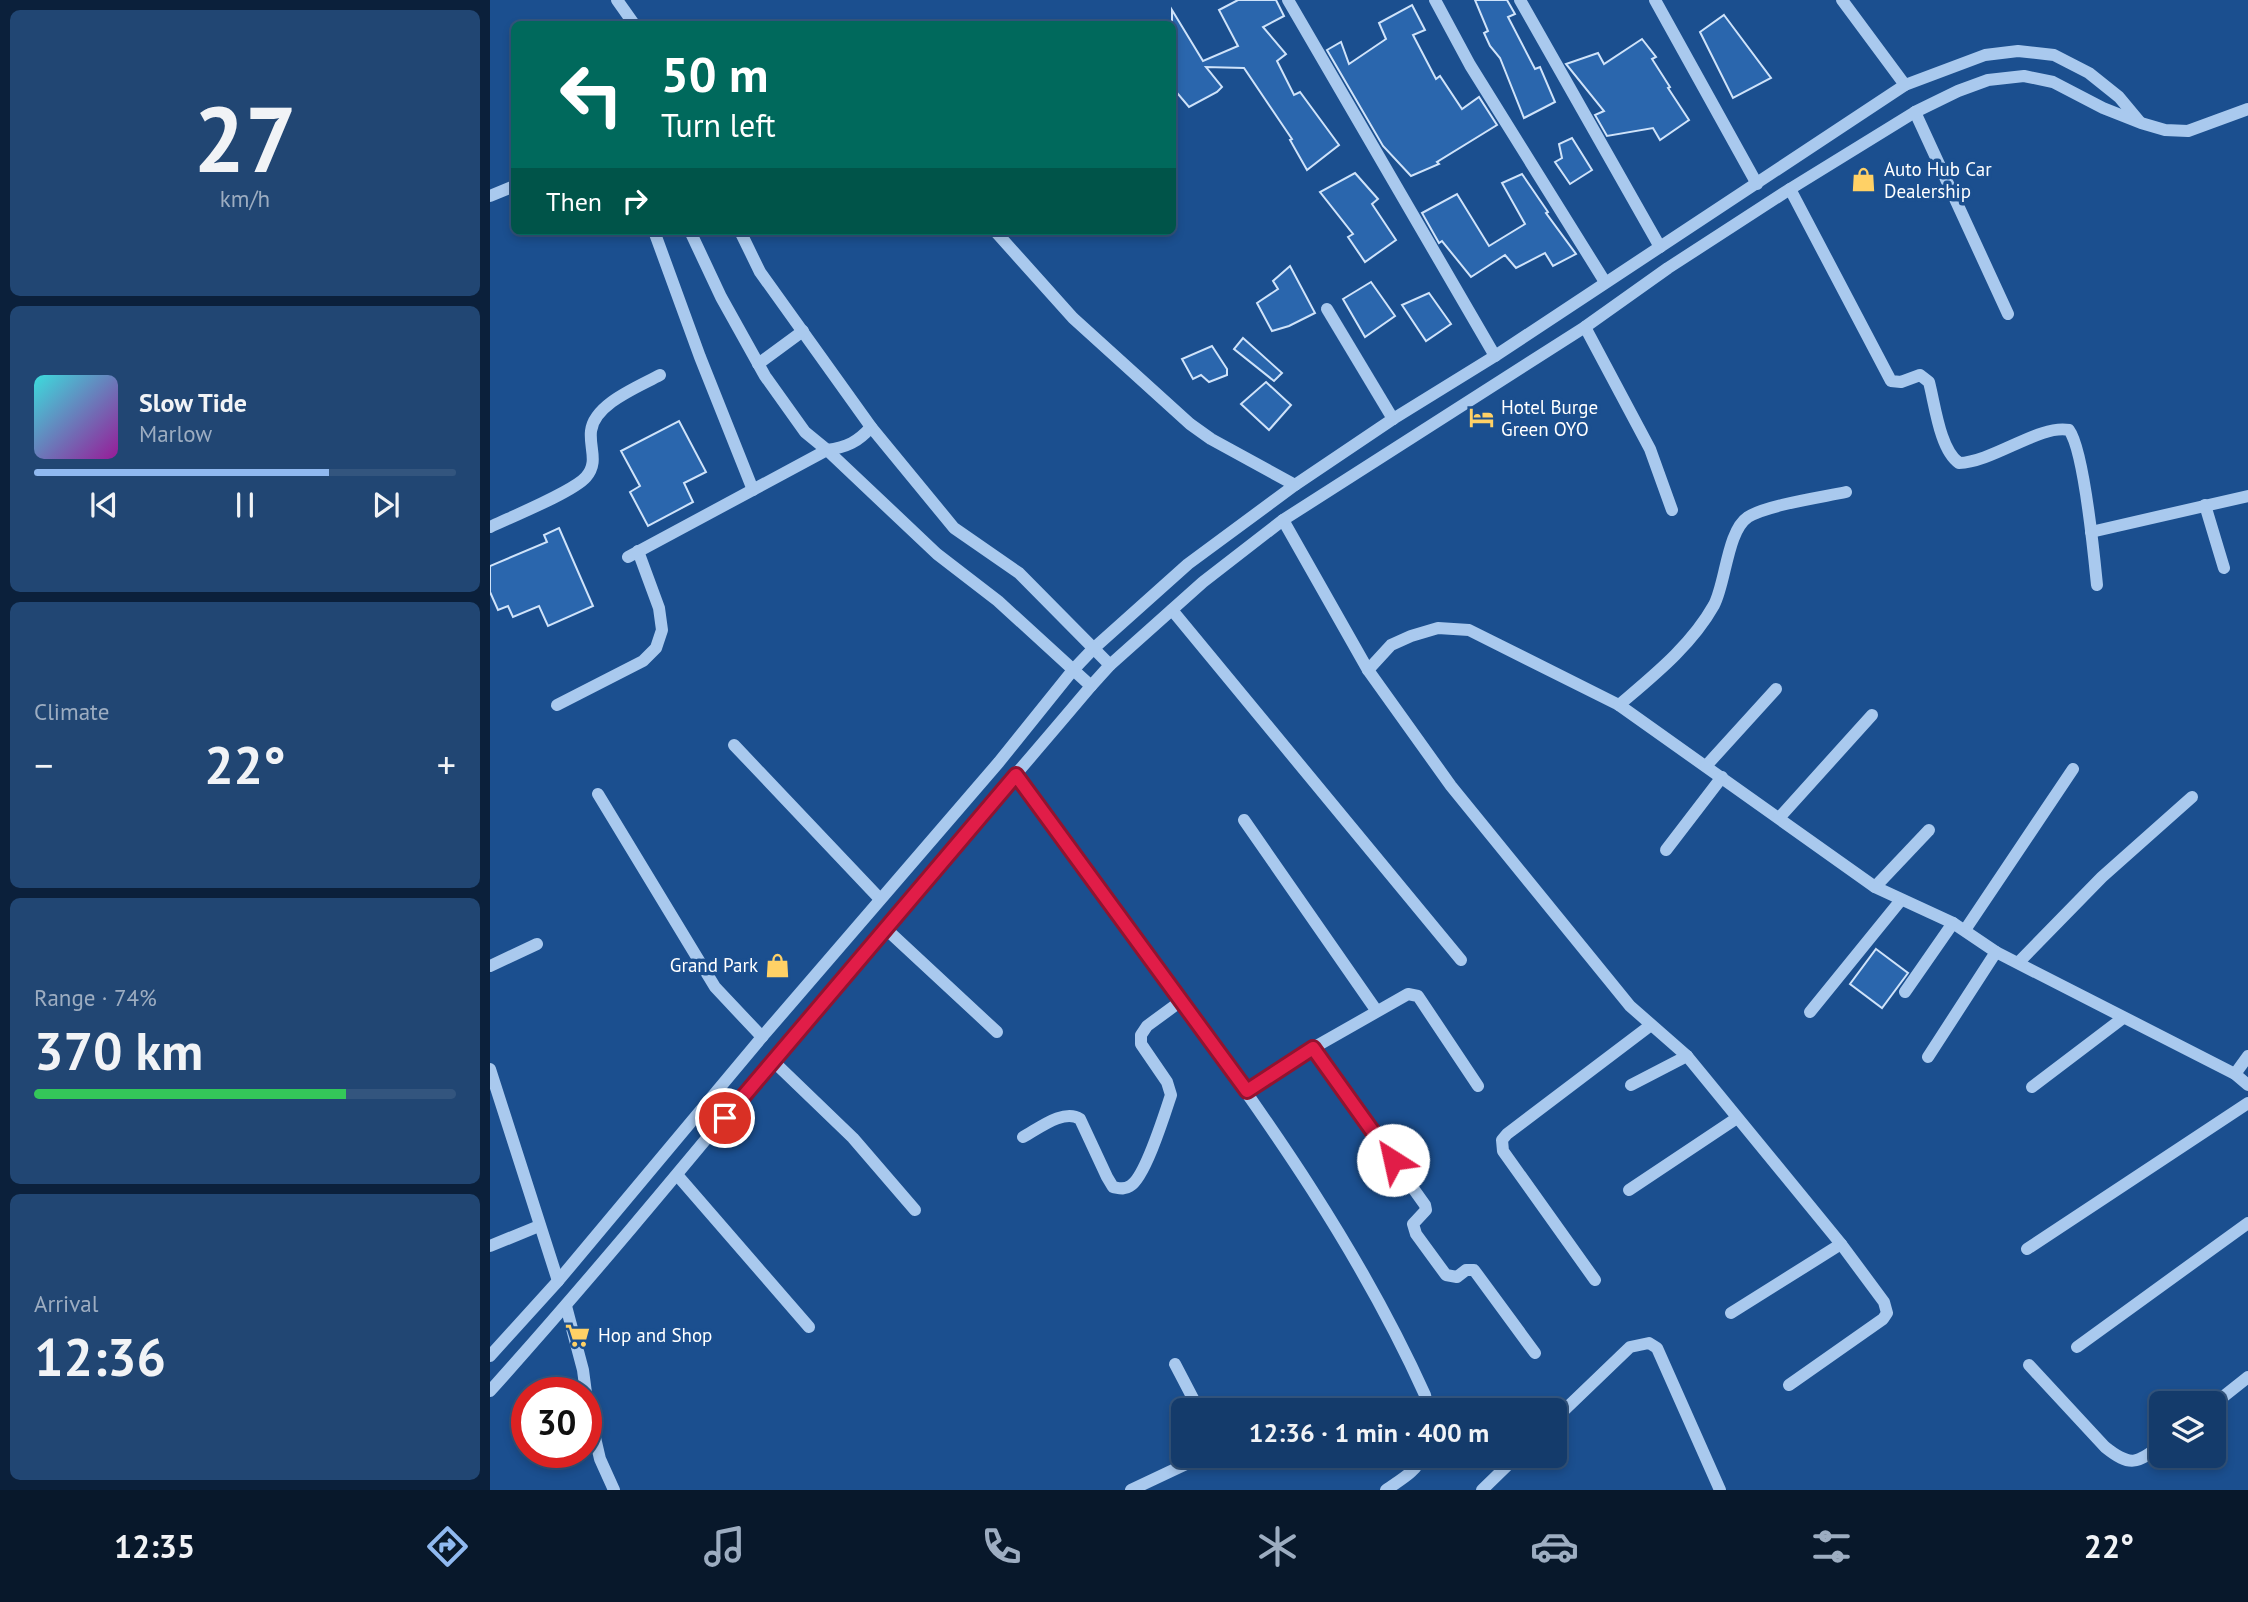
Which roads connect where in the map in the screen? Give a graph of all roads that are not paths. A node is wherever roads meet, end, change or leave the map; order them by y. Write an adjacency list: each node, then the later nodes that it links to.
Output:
1 (617, 0): 7 (street)
2 (1289, 0): 26 (street)
3 (1435, 0): 21 (street)
4 (1520, 0): 20 (street)
5 (1655, 0): 12 (street)
6 (1842, 0): 8 (street)
7 (632, 21)
8 (1905, 85): 11 (street); 12 (street)
9 (2248, 109): 11 (street)
10 (1915, 112): 11 (street); 14 (street); 23 (street)
11 (2141, 123)
12 (1757, 184): 20 (street)
13 (511, 187): 15 (street)
14 (1790, 189): 24 (street); 40 (street)
15 (490, 196)
16 (655, 235): 33 (street)
17 (692, 235): 27 (street)
18 (742, 235): 25 (street)
19 (999, 235): 32 (street)
20 (1660, 247): 21 (street)
21 (1605, 282): 26 (street)
22 (1327, 309): 29 (street)
23 (2008, 314)
24 (1585, 327): 37 (street); 38 (street)
25 (803, 331): 27 (street); 30 (street)
26 (1495, 356): 29 (street)
27 (758, 364): 31 (street)
28 (660, 376): 39 (street)
29 (1393, 419): 32 (street)
30 (871, 427): 31 (street); 44 (street)
31 (827, 450): 33 (street); 46 (street)
32 (1295, 485): 44 (street)
33 (753, 490): 50 (street)
34 (1846, 492): 51 (street)
35 (2248, 496): 36 (street)
36 (2205, 505): 40 (street); 41 (street)
37 (1672, 510)
38 (1283, 520): 43 (street); 47 (street)
39 (490, 527)
40 (2091, 532): 42 (street)
41 (2224, 568)
42 (2097, 585)
43 (1172, 610): 45 (street); 72 (street)
44 (1093, 649): 45 (street); 46 (street)
45 (1110, 665): 48 (street)
46 (1073, 670): 48 (street); 65 (street)
47 (1368, 670): 51 (street); 80 (street)
48 (1091, 686): 56 (street)
49 (1776, 689): 54 (street)
50 (557, 705)
51 (1619, 705): 54 (street)
52 (1872, 715): 60 (street)
53 (734, 746): 65 (street)
54 (1706, 766): 57 (street)
55 (2073, 769): 69 (street)
56 (1016, 775): 68 (street); 76 (street)
57 (1722, 778): 60 (street); 63 (street)
58 (598, 794): 82 (street)
59 (2192, 797): 73 (street)
60 (1779, 818): 64 (street)
61 (1244, 820): 77 (street)
62 (1929, 830): 64 (street)
63 (1666, 850)
64 (1875, 887): 66 (street)
65 (880, 899): 82 (street)
66 (1900, 900): 67 (street); 78 (street)
67 (1953, 923): 69 (street); 75 (street)
68 (885, 928): 81 (street); 87 (street)
69 (1965, 930): 71 (street)
70 (537, 944): 74 (street)
71 (1996, 952): 73 (street); 86 (street)
72 (1461, 960)
73 (2019, 962): 79 (street)
74 (490, 966)
75 (1905, 992)
76 (1181, 1001): 94 (street); 97 (street)
77 (1376, 1010): 83 (street); 92 (street)
78 (1810, 1012)
79 (2123, 1018): 89 (street); 93 (street)
80 (1651, 1025): 84 (street); 107 (street)
81 (997, 1032)
82 (762, 1037): 106 (street)
83 (1313, 1048): 94 (street); 112 (street)
84 (1687, 1056): 90 (street); 96 (street)
85 (2248, 1056): 89 (street)
86 (1928, 1057)
87 (772, 1060): 98 (street); 100 (street)
88 (490, 1069): 102 (street)
89 (2235, 1074): 91 (street)
90 (1632, 1084)
91 (2248, 1085)
92 (1478, 1086)
93 (2032, 1087)
94 (1247, 1091): 122 (street)
95 (2248, 1103): 105 (street)
96 (1737, 1118): 99 (street); 103 (street)
97 (1023, 1137)
98 (678, 1176): 108 (street); 110 (street)
99 (1629, 1190)
100 (915, 1210)
101 (2248, 1223): 111 (street)
102 (539, 1226): 104 (street); 106 (street)
103 (1841, 1244): 109 (street); 118 (street)
104 (490, 1246)
105 (2027, 1249)
106 (558, 1280): 113 (street)
107 (1595, 1280)
108 (566, 1306): 116 (street); 119 (street)
109 (1731, 1313)
110 (809, 1327)
111 (2077, 1347)
112 (1535, 1353)
113 (490, 1356)
114 (1175, 1364): 121 (street)
115 (2029, 1365): 124 (street)
116 (584, 1377)
117 (2248, 1377): 120 (street)
118 (1789, 1385)
119 (490, 1391)
120 (2226, 1394)
121 (1193, 1398)
122 (1426, 1398)
123 (1567, 1408): 133 (street)
124 (2149, 1454)
125 (602, 1463): 129 (street)
126 (1178, 1468): 130 (street)
127 (1414, 1468): 131 (street)
128 (1505, 1468): 132 (street)
129 (614, 1490)
130 (1131, 1490)
131 (1386, 1490)
132 (1482, 1490)
133 (1720, 1490)

